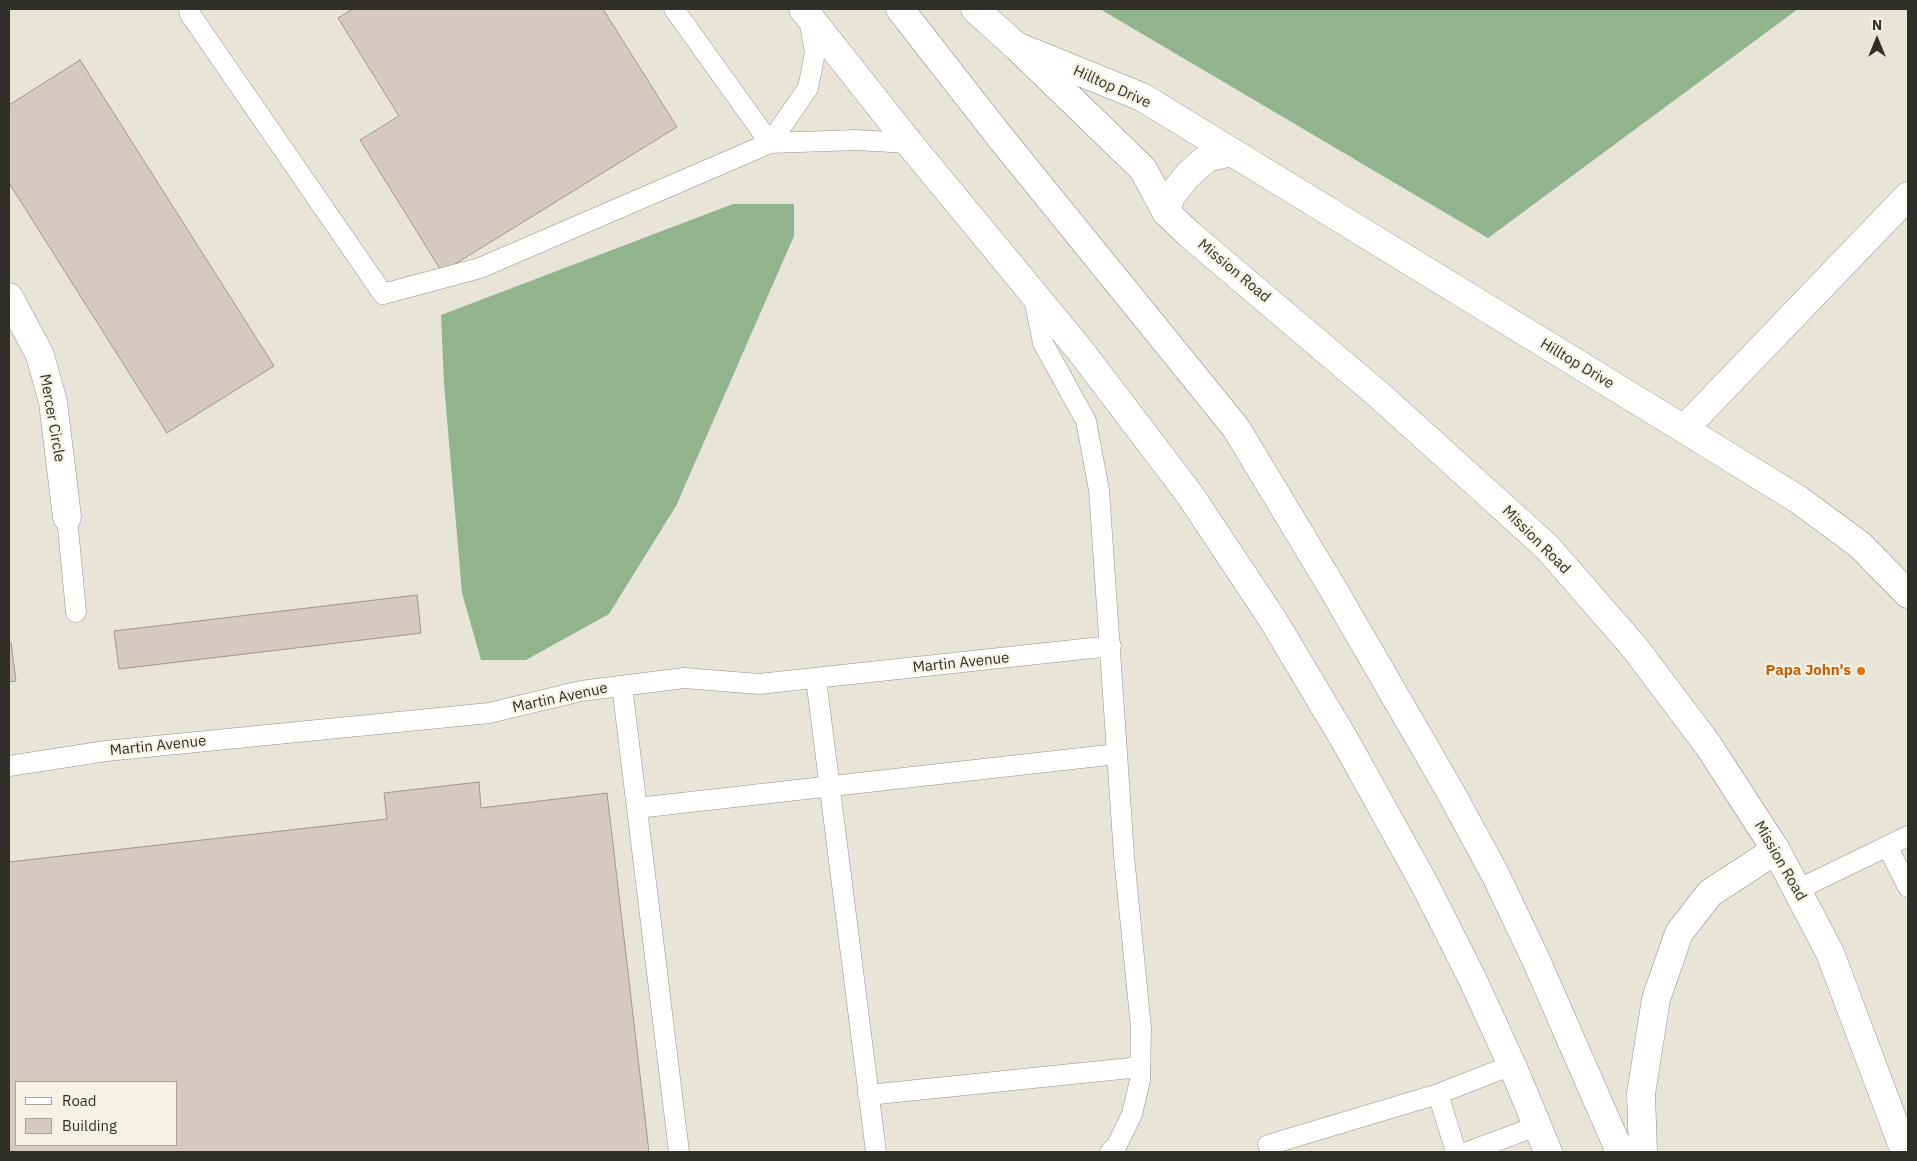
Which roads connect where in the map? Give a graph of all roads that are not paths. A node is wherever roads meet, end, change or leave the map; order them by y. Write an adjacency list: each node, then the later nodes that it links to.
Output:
1 (189, 9): 7 (lane)
2 (674, 9): 7 (lane)
3 (900, 9): 42 (main road)
4 (975, 9): 6 (main road, Mission Road)
5 (806, 13): 7 (lane); 8 (main road)
6 (1014, 45): 9 (main road, Hilltop Drive); 11 (main road, Mission Road)
7 (770, 143): 8 (lane)
8 (908, 143): 12 (main road)
9 (1232, 152): 11 (main road); 14 (main road, Hilltop Drive)
10 (1908, 196): 14 (main road)
11 (1166, 212): 27 (main road, Mission Road)
12 (1032, 292): 18 (lane); 30 (main road)
13 (9, 297): 15 (main road, Mercer Circle)
14 (1684, 429): 16 (main road, Hilltop Drive)
15 (67, 517): 17 (lane)
16 (1908, 594)
17 (76, 612)
18 (1111, 646): 19 (lane, Martin Avenue); 21 (lane)
19 (816, 679): 20 (lane, Martin Avenue); 23 (lane)
20 (622, 686): 22 (lane, Martin Avenue); 24 (lane)
21 (1117, 754): 23 (lane); 31 (lane)
22 (9, 766)
23 (830, 786): 24 (lane); 33 (lane)
24 (637, 808): 36 (lane)
25 (1908, 836): 26 (lane)
26 (1887, 846): 28 (lane); 29 (lane)
27 (1776, 850): 29 (main road, Mission Road); 43 (main road)
28 (1908, 886)
29 (1797, 890): 44 (main road, Mission Road)
30 (1512, 1065): 32 (lane); 34 (main road)
31 (1140, 1067): 33 (lane); 38 (lane)
32 (1438, 1094): 35 (lane); 39 (lane)
33 (868, 1095): 37 (lane)
34 (1537, 1126): 40 (lane); 41 (main road)
35 (1268, 1145)
36 (679, 1152)
37 (876, 1152)
38 (1110, 1152)
39 (1456, 1152)
40 (1467, 1152)
41 (1548, 1152)
42 (1620, 1152)
43 (1643, 1152)
44 (1905, 1152)

